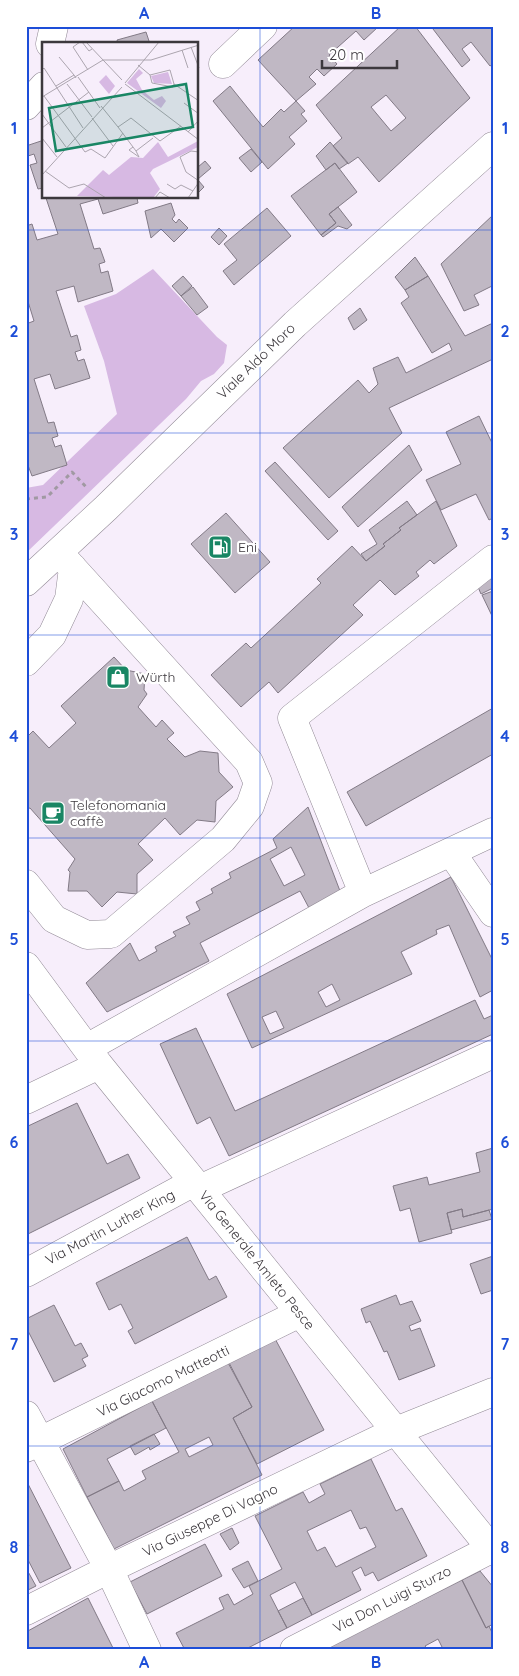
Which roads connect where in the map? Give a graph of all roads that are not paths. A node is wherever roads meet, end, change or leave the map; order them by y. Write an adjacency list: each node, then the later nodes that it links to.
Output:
1 (54, 26): 3 (street)
2 (262, 26): 4 (street)
3 (50, 42)
4 (223, 64)
5 (42, 88): 6 (street)
6 (26, 106)
7 (492, 150): 9 (street, Viale Aldo Moro)
8 (493, 559): 15 (street)
9 (66, 560): 10 (street, Viale Aldo Moro); 11 (street); 14 (street)
10 (26, 582)
11 (26, 662)
12 (493, 832): 13 (street)
13 (451, 852): 15 (street); 16 (street)
14 (26, 884)
15 (363, 893): 19 (street)
16 (493, 913)
17 (26, 966): 19 (street, Via Generale Amleto Pesce)
18 (493, 1054): 21 (street, Via Martin Luther King)
19 (93, 1056): 20 (street); 21 (street, Via Generale Amleto Pesce)
20 (26, 1100)
21 (197, 1186): 22 (street, Via Martin Luther King); 23 (street, Via Generale Amleto Pesce)
22 (26, 1273)
23 (300, 1313): 26 (street, Via Generale Amleto Pesce); 27 (street, Via Giacomo Matteotti)
24 (493, 1392): 26 (street, Via Giuseppe Di Vagno)
25 (26, 1415): 27 (street)
26 (396, 1431): 28 (street, Via Generale Amleto Pesce); 29 (street, Via Giuseppe Di Vagno)
27 (34, 1444): 29 (street)
28 (492, 1550): 32 (street, Via Don Luigi Sturzo)
29 (109, 1569): 30 (street, Via Giuseppe Di Vagno); 31 (street)
30 (26, 1611)
31 (147, 1650)
32 (294, 1650)

